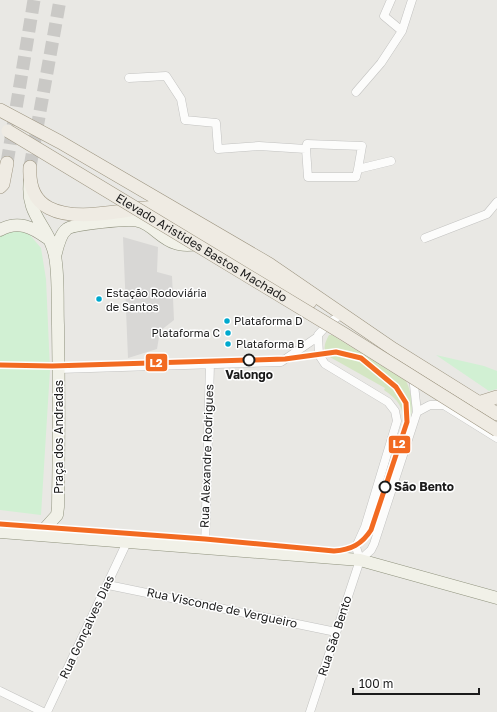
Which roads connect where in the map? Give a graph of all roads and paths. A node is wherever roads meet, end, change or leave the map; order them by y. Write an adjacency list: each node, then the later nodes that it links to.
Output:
1 (391, 0): 3 (street)
2 (412, 0): 3 (street)
3 (402, 31): 5 (street)
4 (129, 78): 8 (street)
5 (356, 92)
6 (0, 110): 20 (main road)
7 (4, 129): 29 (main road, Elevado Aristides Bastos Machado, bridge)
8 (306, 149): 11 (street); 11 (street)
9 (391, 161): 11 (street)
10 (7, 163): 13 (main road)
11 (358, 168)
12 (30, 173): 16 (main road, Praça dos Andradas); 18 (main road)
13 (1, 188)
14 (497, 202): 17 (street)
15 (0, 230): 16 (main road)
16 (48, 238): 19 (main road, Praça dos Andradas)
17 (425, 238)
18 (212, 242): 19 (main road); 20 (main road)
19 (55, 257): 24 (main road, Praça dos Andradas)
20 (340, 314): 21 (street); 22 (main road)
21 (316, 338): 23 (street); 35 (street, Rua São Bento)
22 (411, 361): 26 (main road); 27 (street, Rua São Bento)
23 (210, 364): 24 (street); 34 (street, Rua Alexandre Rodrigues)
24 (59, 369): 32 (main road, Praça dos Andradas)
25 (497, 397): 26 (main road)
26 (478, 403): 28 (main road)
27 (417, 412): 30 (street); 35 (street, Rua São Bento)
28 (497, 414)
29 (497, 430)
30 (497, 438)
31 (0, 532): 32 (main road)
32 (39, 535): 33 (main road)
33 (127, 542): 34 (main road); 36 (street, Rua Gonçalves Dias)
34 (204, 548): 35 (main road)
35 (360, 560): 37 (main road); 38 (street, Rua São Bento)
36 (108, 585): 38 (street, Rua Visconde de Vergueiro); 41 (street, Rua Gonçalves Dias)
37 (497, 598)
38 (336, 632): 42 (street, Rua São Bento)
39 (0, 691): 40 (street)
40 (43, 712)
41 (47, 712)
42 (310, 712)

